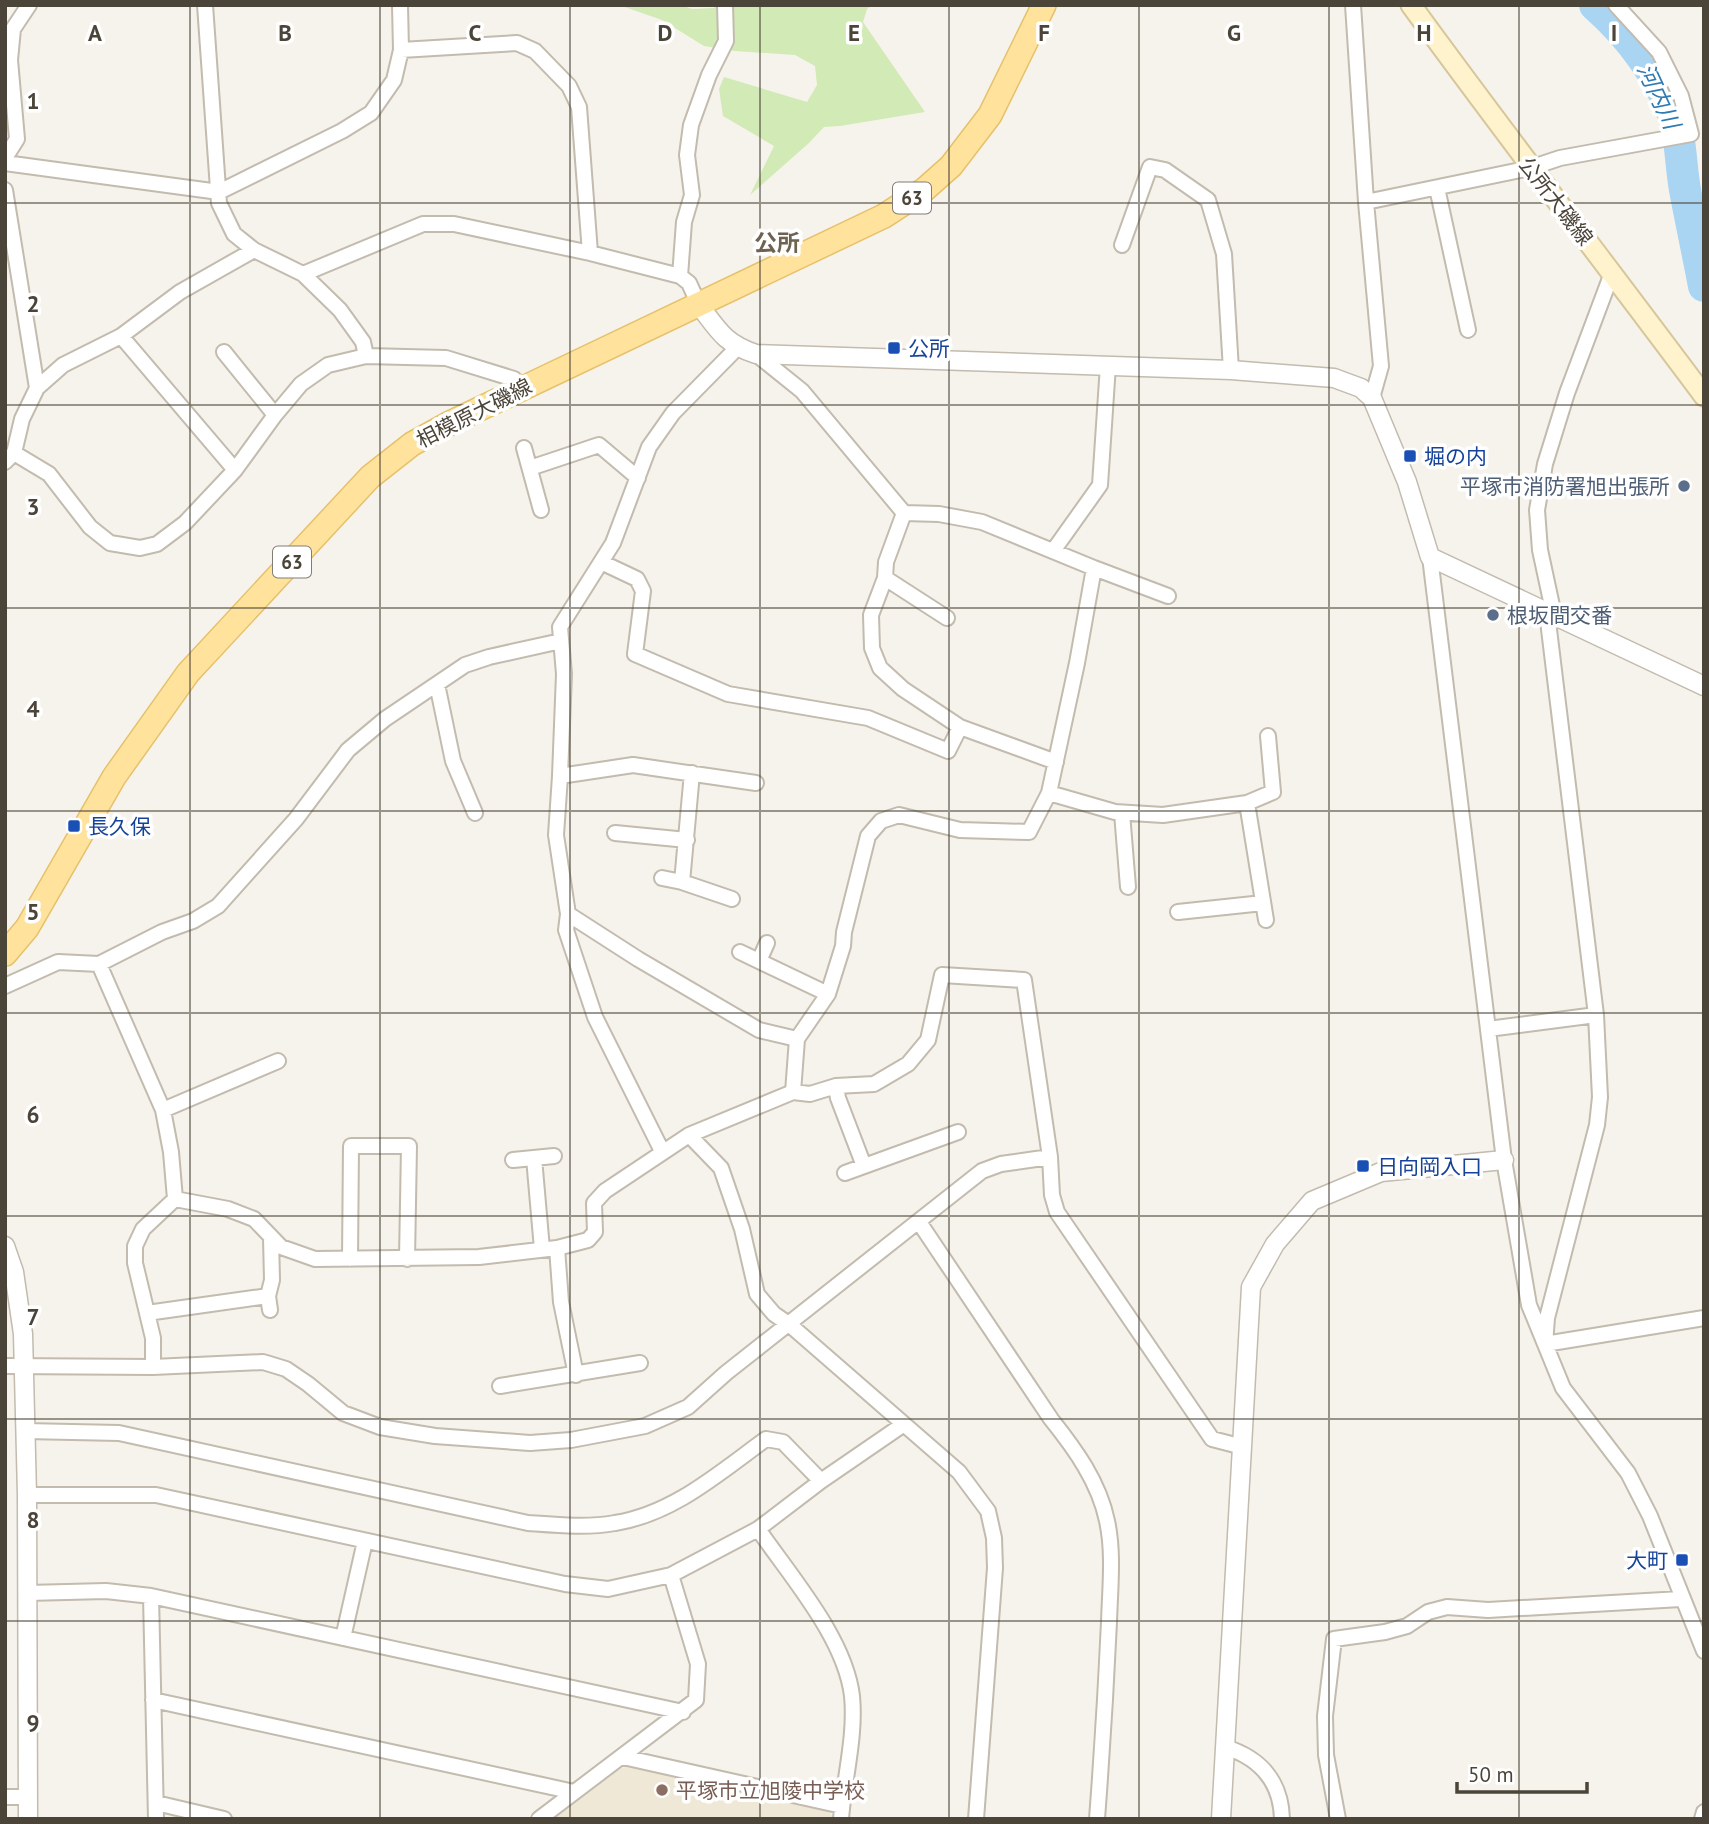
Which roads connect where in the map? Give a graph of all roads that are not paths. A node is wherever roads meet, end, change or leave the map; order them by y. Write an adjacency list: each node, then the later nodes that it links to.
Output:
1 (29, 5): 10 (street)
2 (205, 5): 15 (street)
3 (400, 5): 9 (street)
4 (725, 5): 22 (street)
5 (1044, 5): 23 (main road, 相模原大磯線 / 63)
6 (1353, 5): 16 (street)
7 (1411, 5): 12 (main road, 公所大磯線)
8 (1616, 5): 12 (street)
9 (401, 50): 15 (street); 19 (street)
10 (9, 97): 11 (street)
11 (5, 161): 15 (street)
12 (1530, 168): 13 (street); 20 (main road, 公所大磯線)
13 (1437, 188): 16 (street); 24 (street)
14 (5, 190): 32 (street)
15 (219, 192): 18 (street)
16 (1366, 202): 35 (street)
17 (1122, 245): 31 (street)
18 (254, 250): 21 (street); 25 (street)
19 (590, 253): 21 (street); 22 (street)
20 (1612, 273): 34 (main road, 公所大磯線); 50 (street)
21 (303, 274): 29 (street)
22 (680, 276): 23 (street)
23 (699, 305): 26 (street); 33 (main road, 相模原大磯線 / 63)
24 (1468, 330)
25 (121, 336): 32 (street); 40 (street)
26 (737, 348): 28 (street); 41 (street)
27 (224, 352): 36 (street)
28 (756, 354): 30 (street); 43 (street)
29 (366, 356): 33 (street); 36 (street)
30 (1108, 365): 31 (street); 44 (street)
31 (1231, 370): 35 (street)
32 (37, 388): 38 (street)
33 (520, 388): 77 (main road, 相模原大磯線 / 63)
34 (1704, 396)
35 (1373, 398): 45 (street)
36 (275, 415): 40 (street)
37 (524, 448): 39 (street)
38 (10, 457): 40 (street)
39 (530, 468): 41 (street); 42 (street)
40 (235, 470)
41 (638, 478): 46 (street)
42 (541, 510)
43 (904, 513): 44 (street); 48 (street)
44 (1053, 551): 47 (street)
45 (1430, 557): 50 (street); 83 (street)
46 (601, 562): 52 (street); 55 (street)
47 (1094, 568): 49 (street); 57 (street)
48 (885, 579): 51 (street); 55 (street)
49 (1168, 596)
50 (1550, 614): 54 (street); 82 (street)
51 (947, 618)
52 (561, 641): 53 (street); 59 (street)
53 (437, 684): 63 (street); 79 (street)
54 (1704, 686)
55 (960, 727): 57 (street)
56 (1268, 736): 62 (street)
57 (1056, 762): 61 (street)
58 (692, 774): 59 (street); 60 (street); 66 (street)
59 (561, 776): 73 (street)
60 (755, 783)
61 (1049, 793): 64 (street); 81 (street)
62 (1247, 803): 64 (street); 71 (street)
63 (475, 813)
64 (1122, 813): 69 (street)
65 (615, 833): 66 (street)
66 (687, 840): 68 (street)
67 (662, 878): 68 (street)
68 (682, 882): 70 (street)
69 (1128, 887)
70 (732, 899)
71 (1263, 903): 72 (street); 74 (street)
72 (1178, 912)
73 (568, 914): 84 (street); 91 (street)
74 (1266, 920)
75 (767, 943): 78 (street)
76 (740, 952): 78 (street)
77 (5, 954)
78 (759, 961): 81 (street)
79 (99, 964): 80 (street); 88 (street)
80 (5, 986)
81 (828, 994): 84 (street)
82 (1596, 1015): 83 (street); 109 (street)
83 (1488, 1029): 96 (street)
84 (797, 1039): 87 (street)
85 (278, 1061): 88 (street)
86 (836, 1086): 87 (street); 93 (street); 97 (street)
87 (793, 1092): 90 (street)
88 (163, 1110): 99 (street)
89 (958, 1132): 97 (street)
90 (689, 1135): 91 (street); 108 (street)
91 (662, 1151): 103 (street)
92 (554, 1156): 94 (street)
93 (1050, 1157): 100 (street); 118 (street)
94 (534, 1158): 95 (street); 103 (street)
95 (513, 1160)
96 (1504, 1160): 109 (street); 118 (street)
97 (864, 1167): 98 (street)
98 (845, 1173)
99 (175, 1199): 101 (street); 106 (street)
100 (919, 1222): 108 (street); 145 (street)
101 (271, 1238): 104 (street); 106 (street)
102 (5, 1246): 112 (street)
103 (550, 1248): 105 (street); 114 (street)
104 (351, 1259): 105 (street); 105 (street)
105 (407, 1259)
106 (147, 1314): 113 (street)
107 (1704, 1318): 109 (street)
108 (790, 1325): 113 (street); 116 (street)
109 (1545, 1345): 126 (street)
110 (640, 1363): 114 (street)
111 (5, 1366): 112 (street)
112 (24, 1366): 113 (street); 117 (street)
113 (153, 1367)
114 (576, 1375): 115 (street)
115 (500, 1386)
116 (904, 1424): 119 (street); 144 (street)
117 (25, 1432): 119 (street); 120 (street)
118 (1243, 1447): 132 (street)
119 (821, 1481): 121 (street)
120 (27, 1495): 122 (street); 124 (street)
121 (758, 1529): 123 (street); 138 (street)
122 (365, 1541): 123 (street); 128 (street)
123 (671, 1575): 131 (street)
124 (27, 1593): 125 (street); 136 (street)
125 (151, 1596): 128 (street); 130 (street)
126 (1681, 1599): 127 (street); 148 (street)
127 (1699, 1623): 129 (street)
128 (343, 1638): 131 (street)
129 (1704, 1651)
130 (153, 1700): 134 (street); 137 (street)
131 (682, 1712): 133 (street)
132 (1225, 1747): 146 (street); 147 (street)
133 (623, 1757): 134 (street); 138 (street)
134 (574, 1792): 143 (street)
135 (5, 1797): 136 (street)
136 (29, 1797): 140 (street)
137 (156, 1803): 141 (street); 142 (street)
138 (841, 1812)
139 (1704, 1812): 149 (street)
140 (28, 1819)
141 (156, 1819)
142 (224, 1819)
143 (539, 1819)
144 (976, 1819)
145 (1097, 1819)
146 (1221, 1819)
147 (1282, 1819)
148 (1338, 1819)
149 (1702, 1819)

